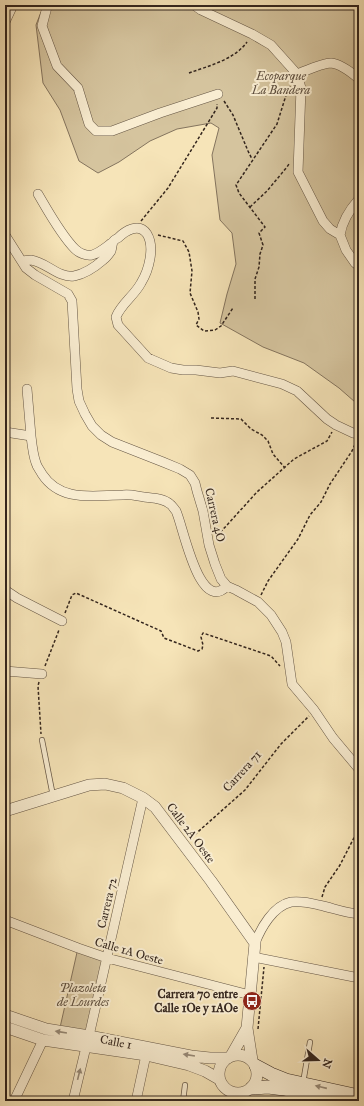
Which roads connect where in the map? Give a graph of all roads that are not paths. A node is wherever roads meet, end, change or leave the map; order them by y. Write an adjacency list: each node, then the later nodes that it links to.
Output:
1 (13, 5): 4 (street)
2 (49, 5): 7 (street)
3 (194, 5): 5 (street)
4 (5, 22)
5 (297, 74): 6 (street); 11 (street)
6 (359, 79)
7 (218, 94)
8 (38, 194): 12 (street)
9 (359, 199): 11 (street)
10 (5, 235): 13 (street, Carrera 4O)
11 (340, 235): 14 (street)
12 (113, 242): 13 (street); 18 (street)
13 (22, 261): 19 (street, Carrera 4O)
14 (359, 266)
15 (27, 389): 17 (street)
16 (5, 432): 17 (street)
17 (31, 436): 19 (street)
18 (358, 438)
19 (227, 586): 25 (street)
20 (5, 590): 21 (street)
21 (62, 621)
22 (5, 671): 23 (street)
23 (42, 674)
24 (42, 740): 26 (lane)
25 (359, 769)
26 (53, 796): 27 (street, Calle 2A Oeste); 28 (street, Calle 2A Oeste)
27 (143, 798): 31 (street, Calle 2A Oeste); 32 (street, Carrera 72)
28 (5, 811)
29 (359, 914): 31 (street)
30 (5, 920): 32 (street, Calle 1A Oeste)
31 (254, 949): 33 (street); 34 (street)
32 (107, 958): 34 (street, Calle 1A Oeste); 39 (street, Carrera 72)
33 (359, 978)
34 (250, 995): 37 (street)
35 (5, 1015): 39 (street, Calle 1, one-way to 35)
36 (5, 1027): 38 (street, Calle 1)
37 (247, 1028): 42 (street); 43 (street)
38 (43, 1040): 39 (street, Calle 1); 51 (street)
39 (88, 1042): 41 (street, Calle 1); 42 (street, Calle 1, one-way to 39); 52 (street, Carrera 72, one-way to 39)
40 (310, 1042): 46 (lane)
41 (146, 1055): 44 (street, Calle 1); 53 (street)
42 (229, 1057): 43 (street); 44 (street)
43 (254, 1063): 46 (main road); 47 (street)
44 (219, 1079): 48 (street)
45 (185, 1085): 54 (lane)
46 (298, 1092): 47 (main road); 49 (main road, one-way to 46); 50 (main road)
47 (248, 1093): 48 (street)
48 (229, 1096)
49 (359, 1096)
50 (321, 1099): 55 (main road)
51 (14, 1101)
52 (73, 1101)
53 (136, 1101)
54 (183, 1101)
55 (337, 1101)

